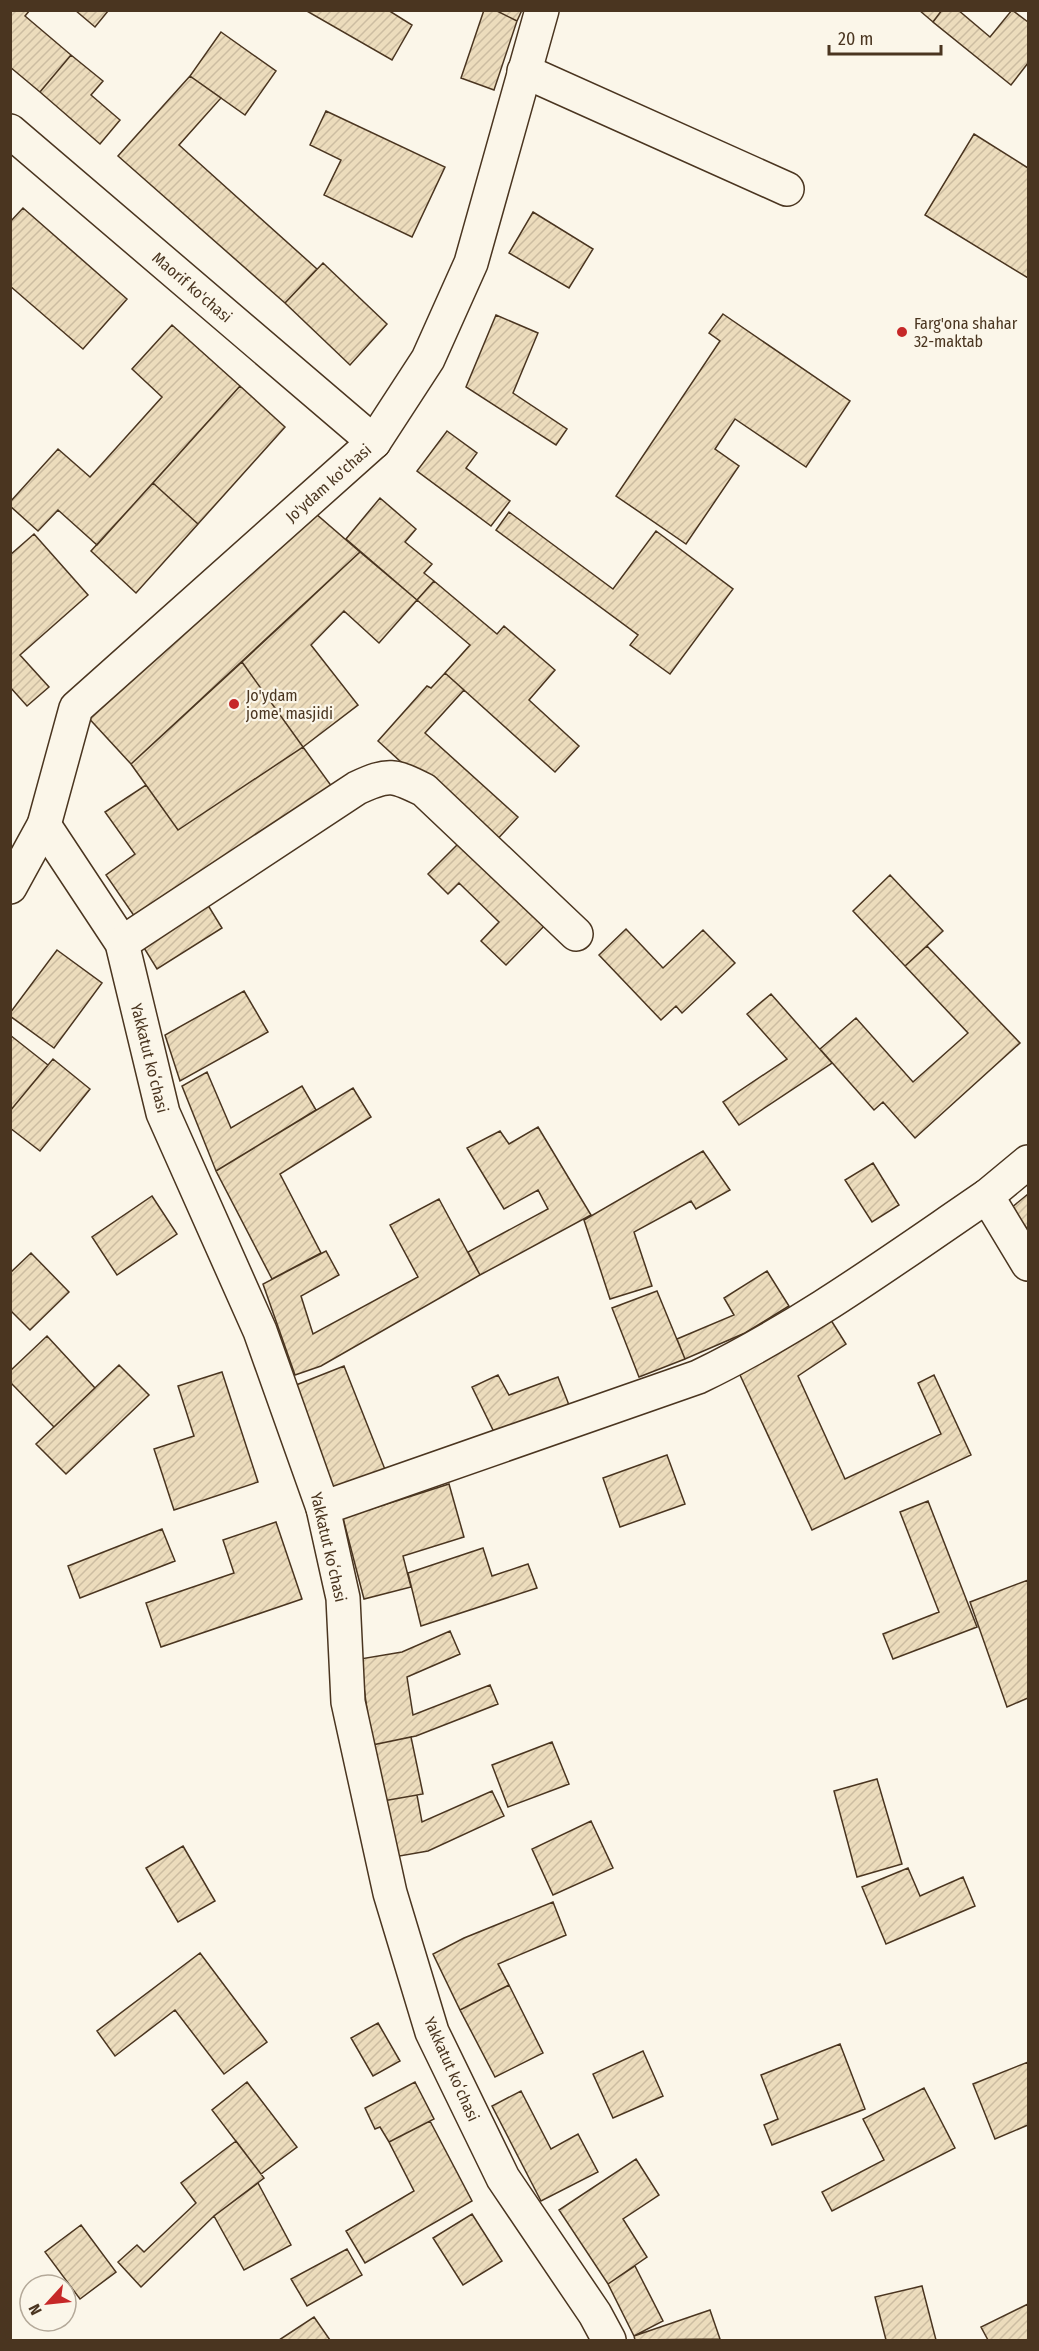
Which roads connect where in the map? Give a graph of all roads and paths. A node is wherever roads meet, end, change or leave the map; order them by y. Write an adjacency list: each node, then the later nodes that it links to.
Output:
1 (542, 10): 2 (street, Jo'ydam ko'chasi)
2 (524, 71): 4 (street); 5 (street, Jo'ydam ko'chasi)
3 (10, 131): 5 (street, Maorif ko'chasi)
4 (787, 189)
5 (374, 442): 6 (street, Jo'ydam ko'chasi)
6 (44, 825): 7 (street, Jo'ydam ko'chasi); 9 (street, Yakkatut koʻchasi)
7 (10, 887)
8 (576, 934): 9 (street)
9 (122, 943): 13 (street, Yakkatut koʻchasi)
10 (1029, 1162): 11 (street)
11 (987, 1196): 12 (street); 13 (street)
12 (1029, 1264)
13 (323, 1508): 14 (street, Yakkatut koʻchasi)
14 (609, 2340)

